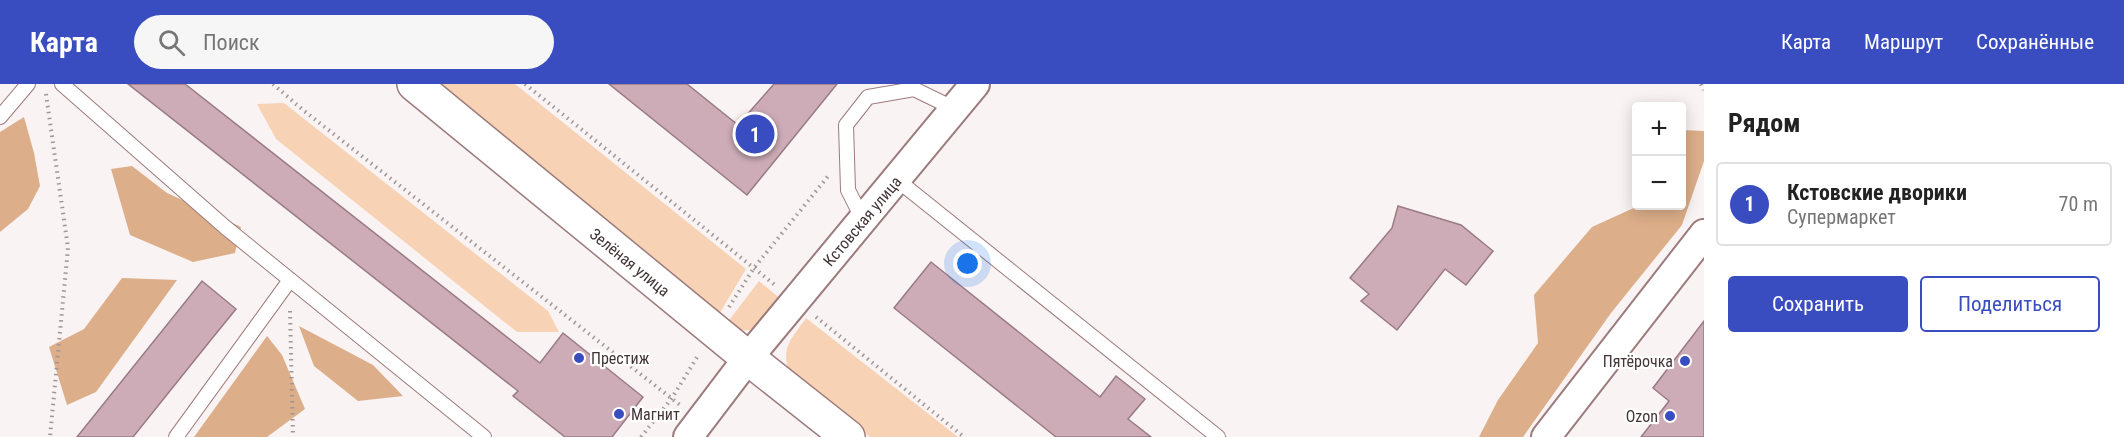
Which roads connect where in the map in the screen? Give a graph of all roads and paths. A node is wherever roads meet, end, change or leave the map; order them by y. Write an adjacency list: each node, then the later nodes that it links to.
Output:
1 (28, 84): 13 (lane)
2 (45, 84): 23 (path)
3 (62, 84): 19 (lane)
4 (273, 84): 22 (path)
5 (416, 84): 21 (main road, Зелёная улица)
6 (525, 84): 18 (path)
7 (878, 84): 11 (lane)
8 (975, 84): 12 (street, Кстовская улица)
9 (1701, 84): 10 (path)
10 (1704, 90)
11 (868, 97): 12 (lane); 14 (lane)
12 (955, 109): 15 (street, Кстовская улица)
13 (0, 117)
14 (847, 153): 16 (lane); 18 (path)
15 (896, 179): 16 (street, Кстовская улица); 29 (lane)
16 (862, 220): 20 (street, Кстовская улица)
17 (1700, 246): 30 (street)
18 (754, 268): 20 (path)
19 (290, 280): 24 (lane); 25 (path); 26 (lane)
20 (795, 301): 21 (street, Кстовская улица); 28 (path)
21 (748, 358): 22 (street, Кстовская улица); 27 (main road, Зелёная улица)
22 (694, 429)
23 (50, 437)
24 (176, 437)
25 (292, 437)
26 (484, 437)
27 (848, 437)
28 (964, 437)
29 (1218, 437)
30 (1546, 437)

